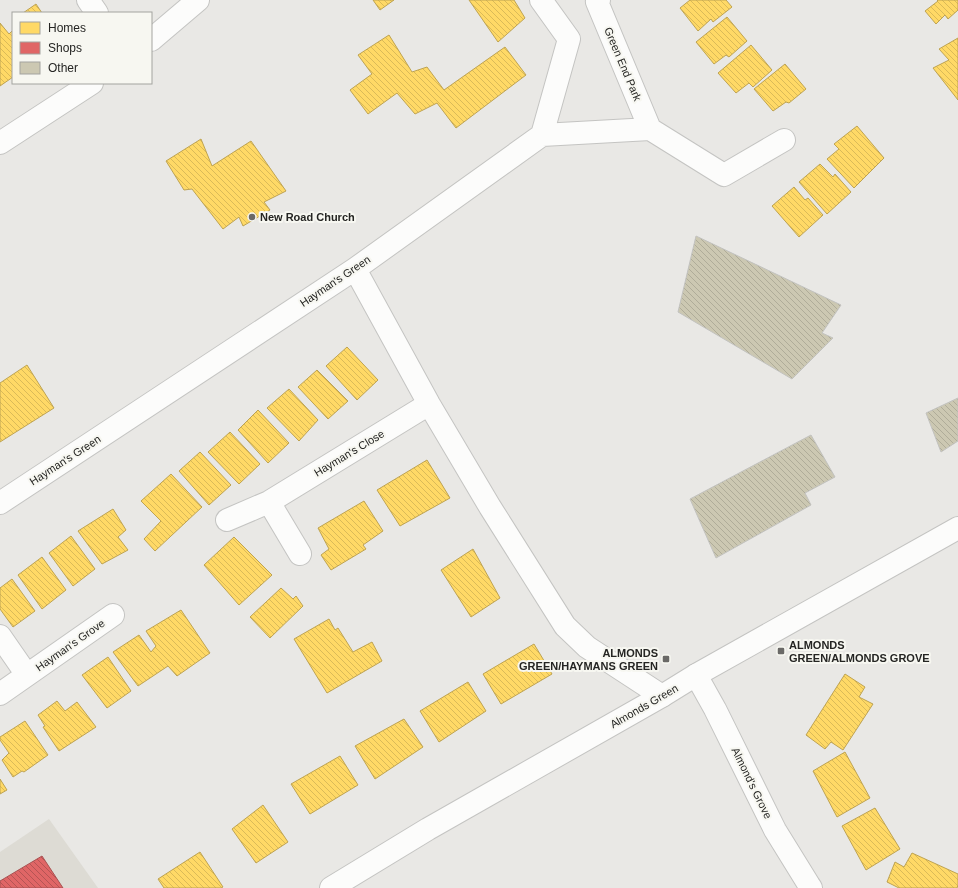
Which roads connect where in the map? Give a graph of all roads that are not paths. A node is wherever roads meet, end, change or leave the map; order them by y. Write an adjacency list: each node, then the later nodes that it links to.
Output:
1 (88, 0): 5 (street)
2 (198, 0): 6 (street)
3 (541, 0): 9 (street)
4 (599, 0): 8 (street, Green End Park)
5 (96, 12)
6 (152, 39)
7 (90, 84): 11 (street)
8 (650, 129): 9 (street); 10 (street)
9 (542, 135): 12 (street, Hayman's Green)
10 (784, 140)
11 (0, 143)
12 (355, 269): 13 (street); 14 (street, Hayman's Green)
13 (429, 404): 15 (street, Hayman's Close); 24 (street)
14 (0, 502)
15 (269, 502): 16 (street, Hayman's Close); 18 (street)
16 (227, 520)
17 (958, 528): 22 (street, Almonds Green)
18 (300, 554)
19 (113, 615): 21 (street, Hayman's Grove)
20 (0, 636): 21 (street, Hayman's Grove)
21 (27, 675): 23 (street, Hayman's Grove)
22 (696, 675): 24 (street, Almonds Green); 26 (street, Almond's Grove)
23 (0, 694)
24 (662, 696): 25 (street, Almonds Green)
25 (332, 888)
26 (812, 888)

